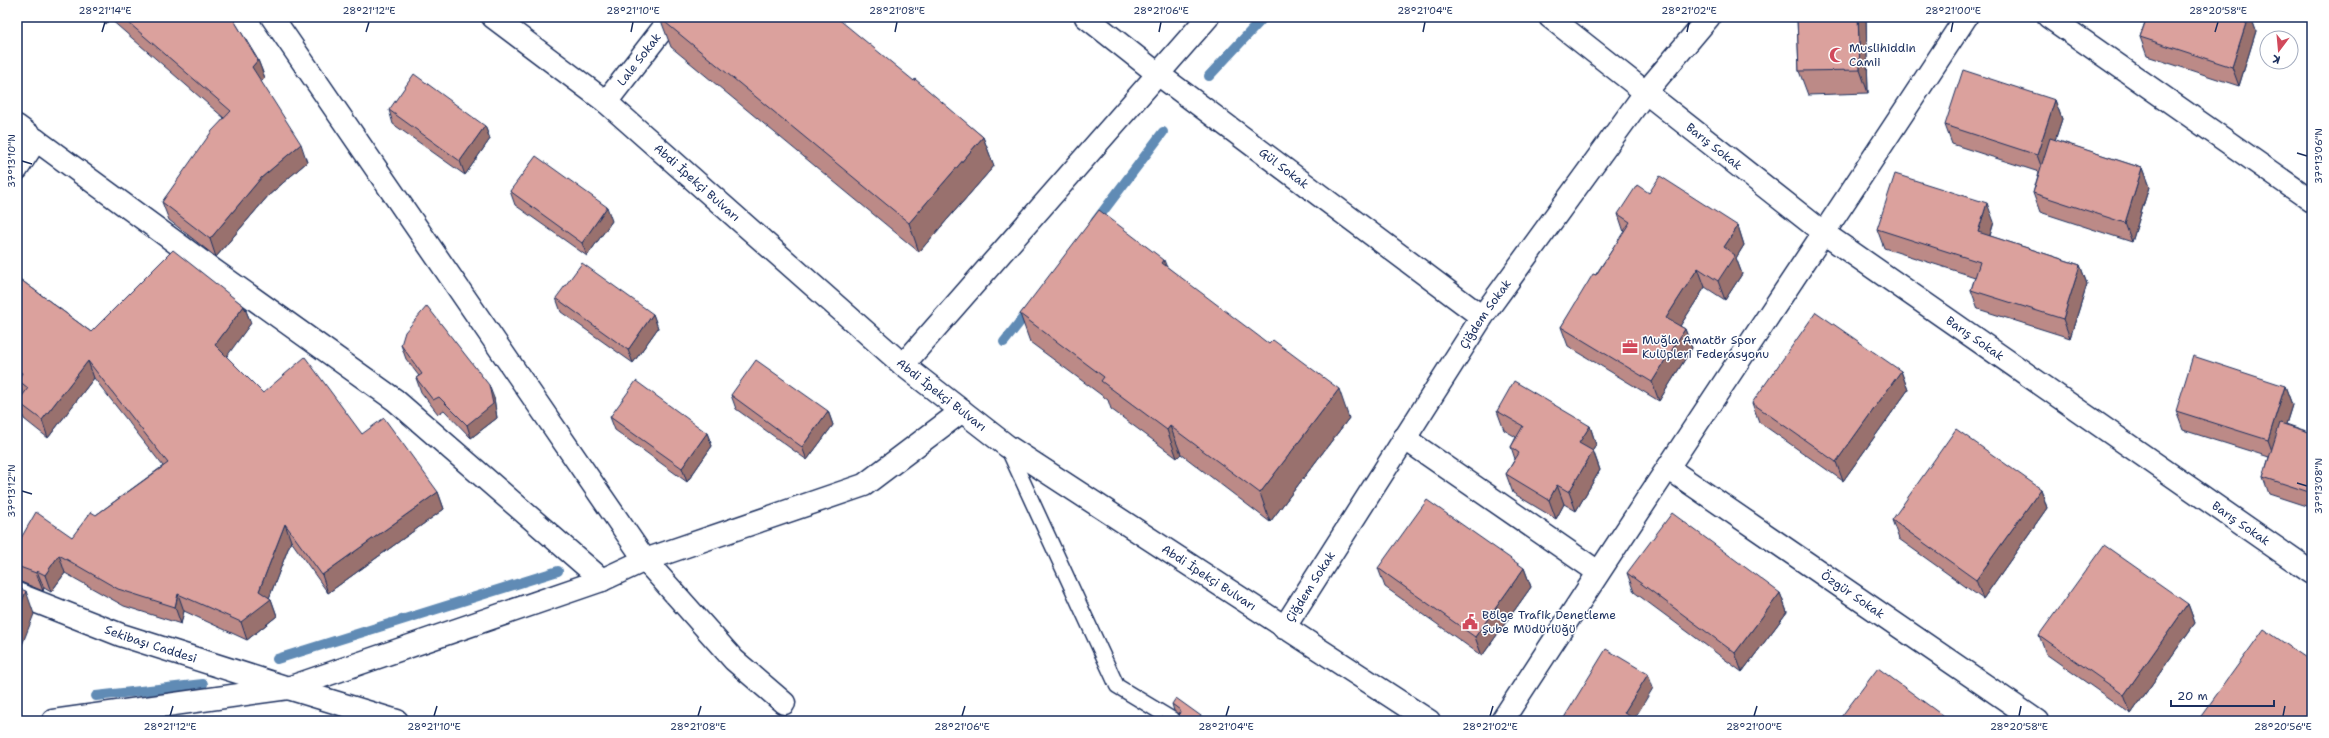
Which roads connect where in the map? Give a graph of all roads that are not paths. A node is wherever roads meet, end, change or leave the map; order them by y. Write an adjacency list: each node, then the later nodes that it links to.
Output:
1 (272, 17): 24 (street)
2 (493, 17): 12 (street, Abdi İpekçi Bulvarı)
3 (672, 17): 12 (street, Lale Sokak)
4 (1086, 17): 10 (street, Gül Sokak)
5 (1208, 17): 10 (street)
6 (1550, 17): 11 (street, Barış Sokak)
7 (1709, 17): 11 (street, Çiğdem Sokak)
8 (1966, 17): 17 (street)
9 (2049, 17): 16 (street)
10 (1158, 74): 18 (street, Gül Sokak); 19 (street)
11 (1646, 93): 17 (street, Barış Sokak); 18 (street, Çiğdem Sokak)
12 (606, 102): 19 (street, Abdi İpekçi Bulvarı)
13 (17, 126): 14 (street)
14 (36, 140): 15 (street); 27 (street)
15 (17, 169)
16 (2312, 200)
17 (1825, 234): 23 (street); 26 (street, Barış Sokak)
18 (1482, 317): 21 (street, Çiğdem Sokak)
19 (903, 365): 20 (street, Abdi İpekçi Bulvarı)
20 (962, 411): 22 (street, Abdi İpekçi Bulvarı); 24 (street)
21 (1404, 438): 25 (street); 29 (street, Çiğdem Sokak)
22 (1007, 446): 29 (street, Abdi İpekçi Bulvarı); 34 (lane)
23 (1668, 468): 25 (street); 37 (street, Özgür Sokak)
24 (645, 560): 27 (street); 31 (street)
25 (1598, 572): 36 (street)
26 (2312, 573)
27 (602, 580): 30 (street)
28 (17, 594): 30 (street, Sekibaşı Caddesi)
29 (1284, 628): 35 (street, Abdi İpekçi Bulvarı)
30 (288, 688): 32 (street); 33 (street, Sekibaşı Caddesi)
31 (784, 703)
32 (66, 720)
33 (397, 721)
34 (1175, 721)
35 (1429, 721)
36 (1502, 721)
37 (2037, 721)

